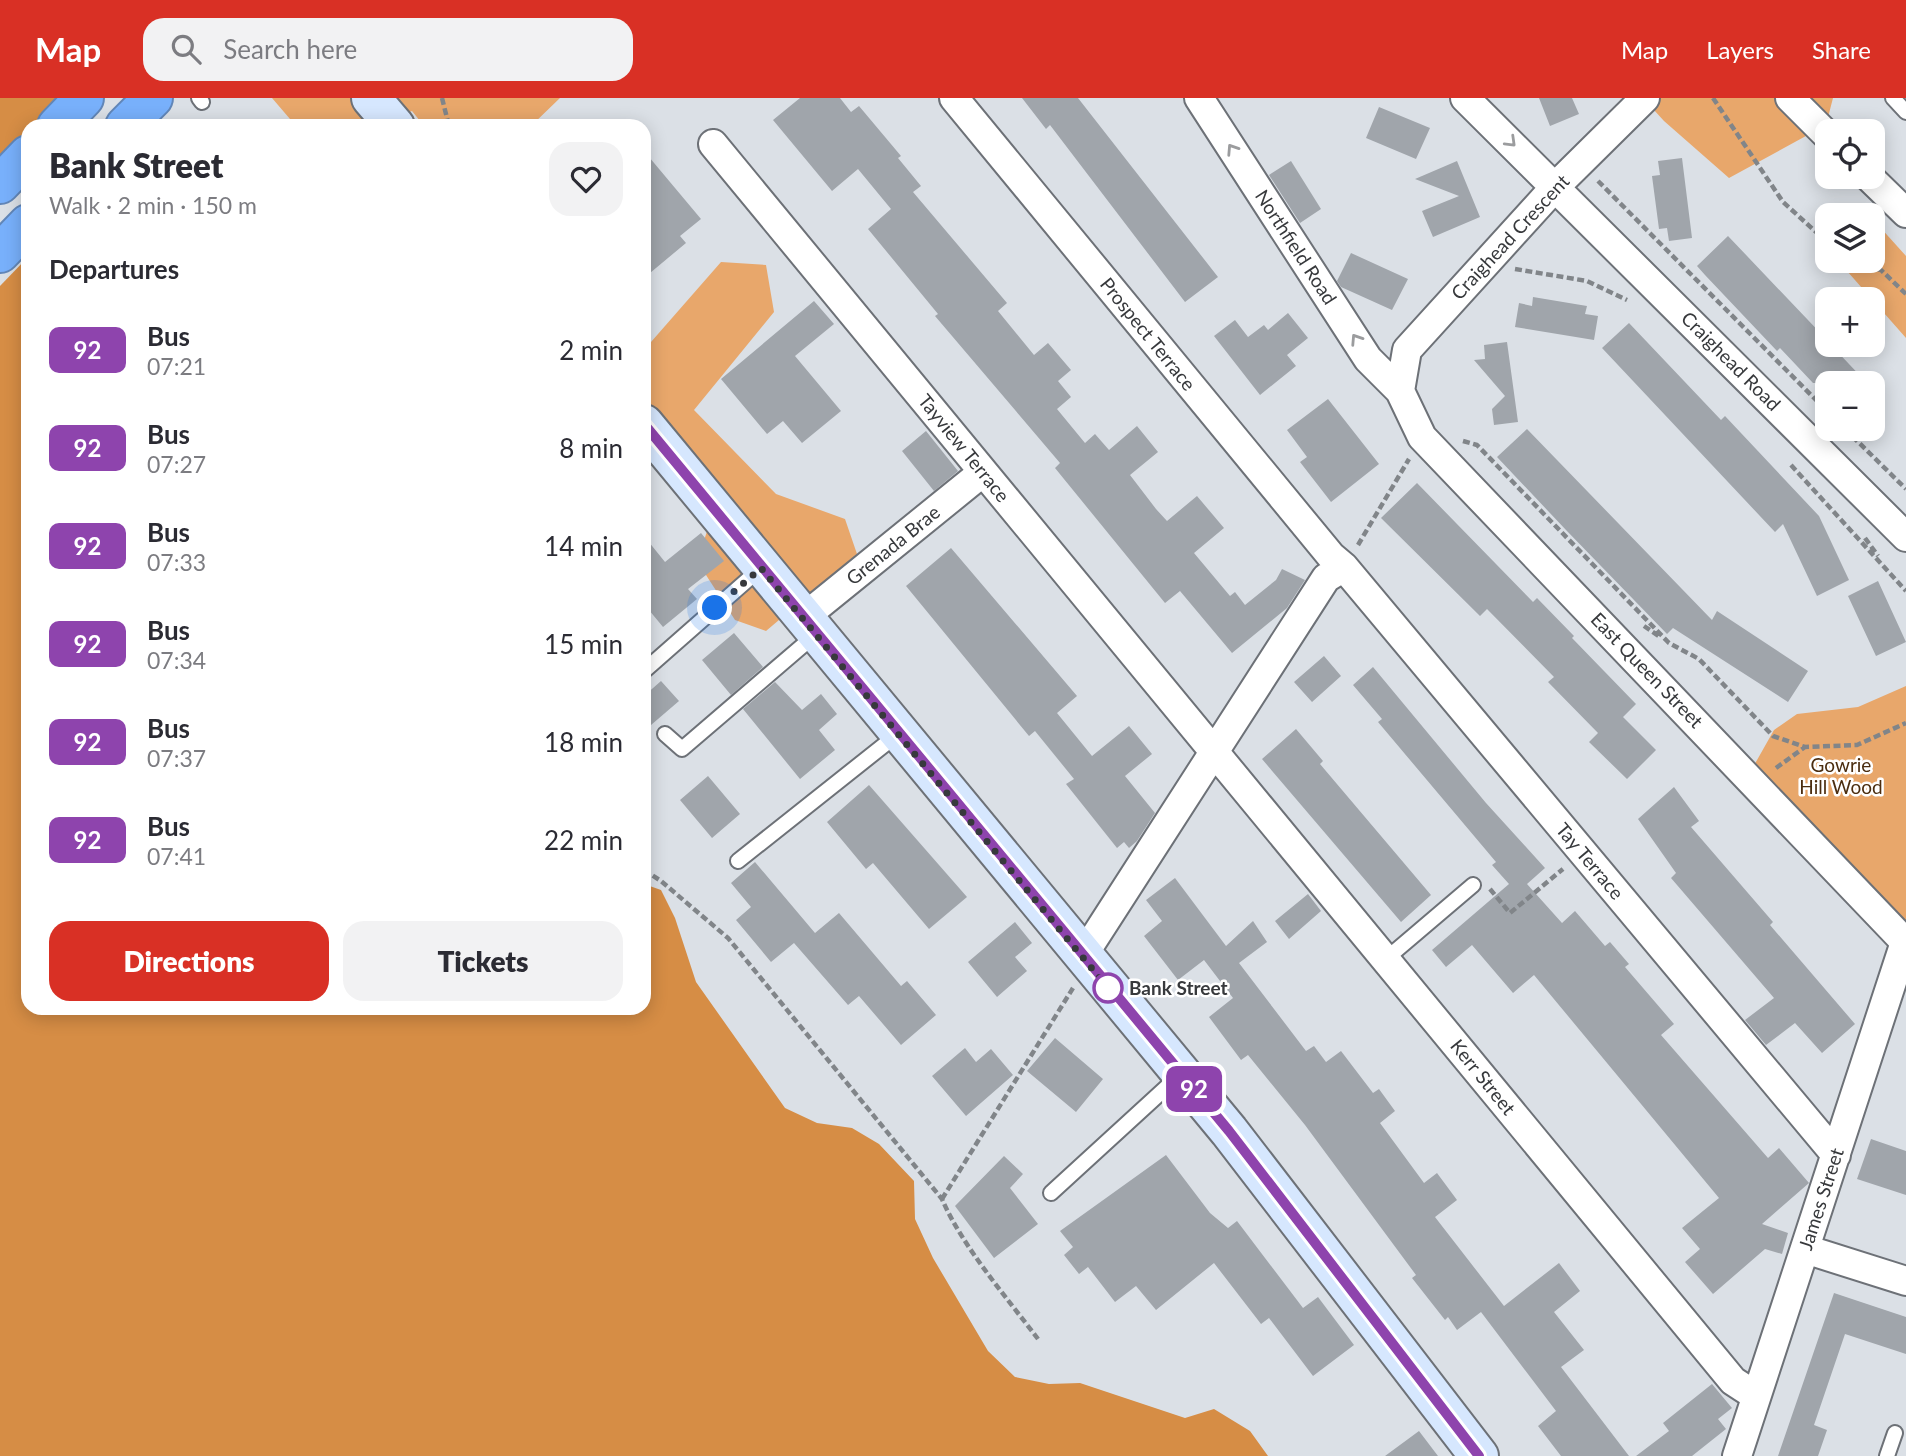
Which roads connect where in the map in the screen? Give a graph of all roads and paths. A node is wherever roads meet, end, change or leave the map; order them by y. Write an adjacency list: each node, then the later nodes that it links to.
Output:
1 (84, 98): 13 (highway)
2 (153, 98): 14 (highway)
3 (371, 98): 15 (main road)
4 (442, 98): 16 (path)
5 (954, 98): 43 (street, Prospect Terrace)
6 (1199, 98): 32 (street, Northfield Road, one-way to 6)
7 (1465, 98): 22 (street, Craighead Road, one-way to 22)
8 (1645, 98): 20 (street, Craighead Crescent)
9 (1713, 98): 26 (path)
10 (1790, 98): 17 (street)
11 (1893, 98): 12 (lane)
12 (1906, 112)
13 (64, 119)
14 (132, 119)
15 (389, 119)
16 (447, 119)
17 (1815, 123)
18 (713, 145): 38 (street, Tayview Terrace)
19 (21, 162): 21 (highway)
20 (1580, 163): 22 (street, Craighead Crescent); 33 (path)
21 (0, 184)
22 (1556, 186): 28 (street, Craighead Crescent); 42 (street, Craighead Road)
23 (1881, 189): 24 (street)
24 (1906, 213)
25 (21, 231): 27 (highway)
26 (1815, 231)
27 (0, 253)
28 (1485, 264): 31 (path); 32 (street, Craighead Crescent)
29 (1884, 273): 30 (path)
30 (1906, 294)
31 (1634, 303)
32 (1400, 391): 35 (street, East Queen Street)
33 (1815, 399)
34 (651, 433): 44 (main road)
35 (1422, 437): 43 (path); 51 (path); 53 (street, East Queen Street)
36 (1857, 441): 39 (path)
37 (1788, 461): 45 (path)
38 (983, 472): 46 (street, Grenada Brae); 52 (street, Tayview Terrace)
39 (1889, 472): 40 (path); 41 (path)
40 (1906, 489)
41 (1906, 498)
42 (1906, 537)
43 (1349, 559): 52 (street); 54 (street, Tay Terrace)
44 (761, 568): 46 (main road); 47 (lane)
45 (1906, 591)
46 (809, 626): 49 (lane); 50 (main road)
47 (651, 665)
48 (1906, 723): 51 (path)
49 (665, 734)
50 (898, 734): 55 (lane); 61 (main road)
51 (1805, 747): 53 (path)
52 (1214, 753): 60 (street, Kerr Street); 61 (street)
53 (1755, 783): 59 (street, East Queen Street)
54 (1583, 852): 58 (path); 63 (street, Tay Terrace)
55 (738, 861)
56 (651, 875): 65 (path)
57 (1473, 885): 60 (lane)
58 (1488, 887)
59 (1905, 943): 63 (street, James Street)
60 (1386, 959): 69 (street, Kerr Street)
61 (1085, 961): 62 (main road); 65 (path)
62 (1181, 1074): 64 (lane); 71 (main road)
63 (1836, 1155): 66 (street, James Street)
64 (1051, 1193)
65 (942, 1199): 68 (path)
66 (1805, 1248): 67 (street); 69 (street, James Street)
67 (1906, 1281)
68 (1038, 1339)
69 (1756, 1396): 72 (street, James Street)
70 (1895, 1433): 73 (lane)
71 (1479, 1456)
72 (1737, 1456)
73 (1887, 1456)

